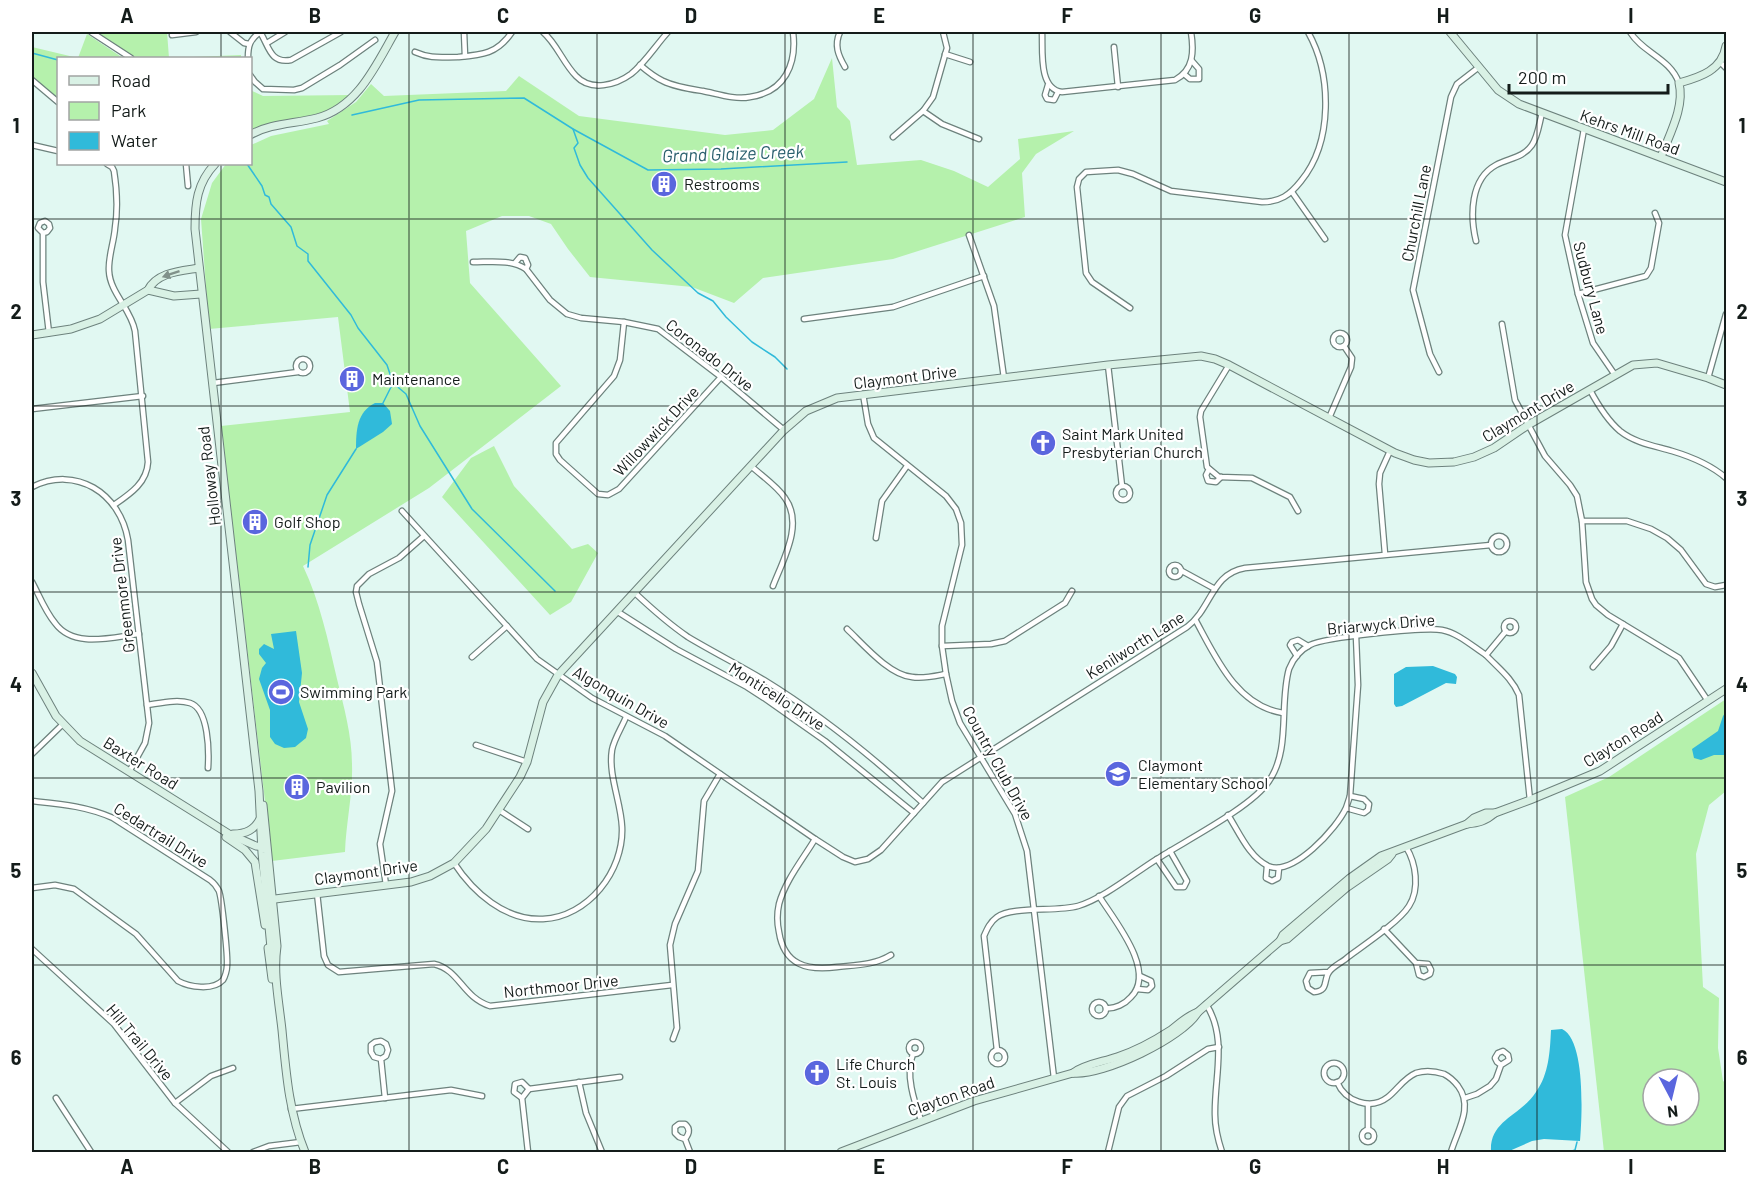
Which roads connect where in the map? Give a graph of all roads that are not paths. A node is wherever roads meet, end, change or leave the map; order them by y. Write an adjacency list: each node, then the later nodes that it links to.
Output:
1 (91, 32): 29 (street)
2 (196, 32): 20 (street)
3 (230, 32): 23 (street)
4 (260, 32): 22 (street); 23 (street)
5 (285, 32): 22 (street)
6 (341, 32): 22 (street)
7 (395, 32): 47 (street)
8 (464, 32): 28 (street)
9 (512, 32): 28 (street)
10 (543, 32): 34 (street)
11 (668, 32): 34 (street)
12 (793, 32): 34 (street)
13 (840, 32): 35 (street)
14 (943, 32): 27 (street)
15 (1042, 32): 42 (street)
16 (1191, 32): 31 (street)
17 (1308, 32): 58 (street)
18 (1450, 32): 36 (street, Kehrs Mill Road)
19 (1630, 32): 41 (street)
20 (172, 35)
21 (375, 40): 39 (street)
22 (267, 43)
23 (249, 44): 30 (street)
24 (1726, 46): 33 (street)
25 (1113, 47): 42 (street)
26 (415, 52): 28 (street)
27 (945, 54): 32 (street); 44 (street)
28 (465, 56)
29 (129, 57)
30 (248, 57)
31 (1192, 61): 38 (street); 38 (street)
32 (970, 62)
33 (1720, 62): 37 (street); 41 (street)
34 (640, 65)
35 (845, 67)
36 (1479, 68): 45 (street, Kehrs Mill Road); 84 (street, Churchill Lane)
37 (1726, 68)
38 (1184, 74): 42 (street)
39 (252, 78)
40 (32, 80): 43 (street)
41 (1679, 83): 52 (street)
42 (1118, 87)
43 (57, 101)
44 (923, 111): 48 (street); 49 (street)
45 (1542, 114): 46 (street, Kehrs Mill Road); 63 (street)
46 (1584, 129): 52 (street, Kehrs Mill Road); 71 (street, Sudbury Lane)
47 (252, 134)
48 (893, 137)
49 (979, 139)
50 (32, 145): 51 (street)
51 (57, 151)
52 (1661, 157): 56 (street, Kehrs Mill Road)
53 (109, 165): 72 (street)
54 (186, 165): 57 (street)
55 (214, 165): 66 (street, Holloway Road)
56 (1726, 182)
57 (188, 186)
58 (1292, 192): 62 (street); 73 (street)
59 (1655, 213): 71 (street)
60 (43, 233): 78 (street)
61 (969, 236): 68 (street)
62 (1325, 239)
63 (1476, 241)
64 (473, 262): 65 (street, Coronado Drive)
65 (515, 263): 67 (street, Coronado Drive); 67 (street, Coronado Drive)
66 (199, 268): 69 (street, one-way to 69); 70 (street, Holloway Road)
67 (526, 269): 76 (street, Coronado Drive)
68 (984, 276): 75 (street); 88 (street)
69 (148, 290): 70 (street); 72 (street)
70 (201, 294): 89 (street, Holloway Road)
71 (1578, 294): 85 (street, Sudbury Lane)
72 (123, 304): 78 (street); 93 (street)
73 (1130, 308)
74 (1726, 314): 87 (street)
75 (804, 319)
76 (624, 322): 86 (street, Coronado Drive); 86 (street, Willowwick Drive)
77 (1502, 324): 96 (street)
78 (49, 333): 79 (street)
79 (32, 335)
80 (1344, 346): 95 (street)
81 (1107, 365): 82 (street, Claymont Drive); 88 (street, Claymont Drive); 104 (street)
82 (1229, 365): 95 (street, Claymont Drive); 101 (street)
83 (298, 372): 89 (street)
84 (1439, 372)
85 (1615, 375): 87 (street, Claymont Drive); 91 (street, Claymont Drive)
86 (721, 377): 97 (street, Coronado Drive)
87 (1708, 378): 90 (street, Claymont Drive)
88 (1004, 379): 92 (street, Claymont Drive)
89 (213, 383): 151 (street, Holloway Road)
90 (1726, 385)
91 (1590, 390): 96 (street, Claymont Drive); 103 (street)
92 (863, 394): 97 (street, Claymont Drive); 100 (street, Country Club Drive)
93 (143, 396): 94 (street); 106 (street)
94 (32, 408)
95 (1329, 418): 98 (street, Claymont Drive)
96 (1528, 425): 98 (street, Claymont Drive); 109 (street)
97 (784, 430): 99 (street, Claymont Drive)
98 (1390, 451): 113 (street)
99 (751, 466): 117 (street); 120 (street, Claymont Drive)
100 (907, 466): 111 (street); 129 (street, Country Club Drive)
101 (1209, 469): 102 (street); 102 (street)
102 (1221, 477): 108 (street)
103 (1726, 478)
104 (1122, 486)
105 (32, 488): 106 (street, Greenmore Drive)
106 (114, 505): 127 (street, Greenmore Drive)
107 (402, 511): 110 (street, Algonquin Drive)
108 (1298, 511)
109 (1582, 521): 116 (street); 123 (street)
110 (424, 536): 124 (street, Algonquin Drive); 173 (street)
111 (876, 538)
112 (1491, 545): 113 (street, Kenilworth Lane)
113 (1385, 554): 118 (street, Kenilworth Lane)
114 (1182, 571): 118 (street)
115 (32, 582): 127 (street)
116 (1726, 585)
117 (773, 586)
118 (1215, 589): 122 (street, Kenilworth Lane)
119 (1072, 591): 129 (street)
120 (635, 593): 121 (street, Claymont Drive); 155 (street, Monticello Drive)
121 (618, 612): 137 (street, Claymont Drive); 159 (street, Monticello Drive)
122 (1196, 621): 141 (street); 146 (street, Kenilworth Lane)
123 (1623, 624): 134 (street); 139 (street)
124 (507, 626): 133 (street); 137 (street, Algonquin Drive)
125 (847, 629): 136 (street)
126 (1506, 631): 131 (street)
127 (139, 634): 140 (street, Greenmore Drive)
128 (1356, 636): 130 (street, Briarwyck Drive); 131 (street, Briarwyck Drive); 152 (street)
129 (942, 646): 136 (street, Country Club Drive)
130 (1308, 646): 132 (street, Briarwyck Drive); 132 (street, Briarwyck Drive)
131 (1486, 655): 153 (street, Briarwyck Drive)
132 (1297, 656): 141 (street, Briarwyck Drive)
133 (472, 657)
134 (1593, 668)
135 (32, 673): 143 (street, Baxter Road)
136 (946, 674): 146 (street, Country Club Drive)
137 (558, 675): 142 (street, Algonquin Drive); 147 (street, Claymont Drive)
138 (1726, 689): 139 (street, Clayton Road)
139 (1708, 700): 153 (street, Clayton Road)
140 (147, 705): 148 (street); 149 (street, Greenmore Drive)
141 (1283, 713): 160 (street, Briarwyck Drive)
142 (626, 717): 150 (street, Algonquin Drive); 170 (street)
143 (62, 725): 145 (street); 149 (street, Baxter Road)
144 (476, 745): 147 (street)
145 (32, 754)
146 (980, 757): 155 (street, Kenilworth Lane); 178 (street, Country Club Drive)
147 (527, 762): 157 (street, Claymont Drive)
148 (208, 768)
149 (129, 772): 158 (street, Baxter Road)
150 (720, 774): 164 (street, Algonquin Drive); 185 (street)
151 (259, 791): 161 (street, Holloway Road); 165 (street, Holloway Road)
152 (1350, 796): 156 (street); 156 (street)
153 (1530, 800): 166 (street, Clayton Road)
154 (32, 801): 174 (street, Cedartrail Drive)
155 (923, 803): 159 (street, Kenilworth Lane)
156 (1346, 808): 172 (street)
157 (499, 810): 162 (street); 170 (street, Claymont Drive)
158 (196, 813): 163 (street, Baxter Road); 186 (street)
159 (914, 813): 169 (street, Kenilworth Lane)
160 (1228, 815): 167 (street, Briarwyck Drive); 171 (street)
161 (260, 819): 163 (street); 165 (street, Holloway Road)
162 (528, 829)
163 (229, 834): 165 (street, Baxter Road)
164 (815, 839): 169 (street, Algonquin Drive); 181 (street)
165 (265, 847): 177 (street)
166 (1406, 847): 179 (street); 188 (street, Clayton Road)
167 (1170, 851): 168 (street, Briarwyck Drive); 168 (street)
168 (1157, 859): 176 (street, Briarwyck Drive)
169 (862, 861)
170 (454, 863): 173 (street, Claymont Drive)
171 (1267, 866): 172 (street); 172 (street)
172 (1279, 868)
173 (386, 887): 175 (street, Claymont Drive)
174 (32, 888)
175 (317, 893): 177 (street, Claymont Drive); 185 (street, Northmoor Drive)
176 (1099, 896): 178 (street, Briarwyck Drive); 184 (street)
177 (270, 899): 186 (street)
178 (1035, 911): 192 (street, Briarwyck Drive); 198 (street, Country Club Drive)
179 (1384, 929): 182 (street); 183 (street)
180 (32, 949): 207 (street, Hill Trail Drive)
181 (891, 955)
182 (1416, 963)
183 (1329, 972): 183 (street)
184 (1140, 976): 187 (street); 187 (street)
185 (672, 985): 190 (street)
186 (277, 989): 209 (street)
187 (1137, 989): 189 (street)
188 (1206, 1004): 191 (street); 198 (street, Clayton Road)
189 (1106, 1008)
190 (673, 1039)
191 (1219, 1047): 222 (street); 223 (street)
192 (997, 1050)
193 (913, 1054): 210 (street)
194 (381, 1059): 204 (street)
195 (1502, 1065): 206 (street)
196 (233, 1068): 207 (street)
197 (620, 1077): 199 (street)
198 (1054, 1078): 210 (street, Clayton Road)
199 (579, 1082): 201 (street); 219 (street)
200 (1337, 1082): 200 (street); 208 (street)
201 (529, 1089): 205 (street); 205 (street)
202 (482, 1096): 204 (street)
203 (56, 1098): 214 (street)
204 (385, 1098): 209 (street)
205 (522, 1098): 218 (street)
206 (1465, 1098): 208 (street); 224 (street)
207 (175, 1103): 215 (street, Hill Trail Drive)
208 (1368, 1104): 211 (street)
209 (291, 1109): 213 (street)
210 (921, 1120): 221 (street, Clayton Road)
211 (1368, 1129)
212 (685, 1138): 220 (street)
213 (301, 1142): 216 (street); 217 (street)
214 (91, 1152)
215 (228, 1152)
216 (253, 1152)
217 (305, 1152)
218 (528, 1152)
219 (602, 1152)
220 (690, 1152)
221 (841, 1152)
222 (1108, 1152)
223 (1222, 1152)
224 (1451, 1152)

